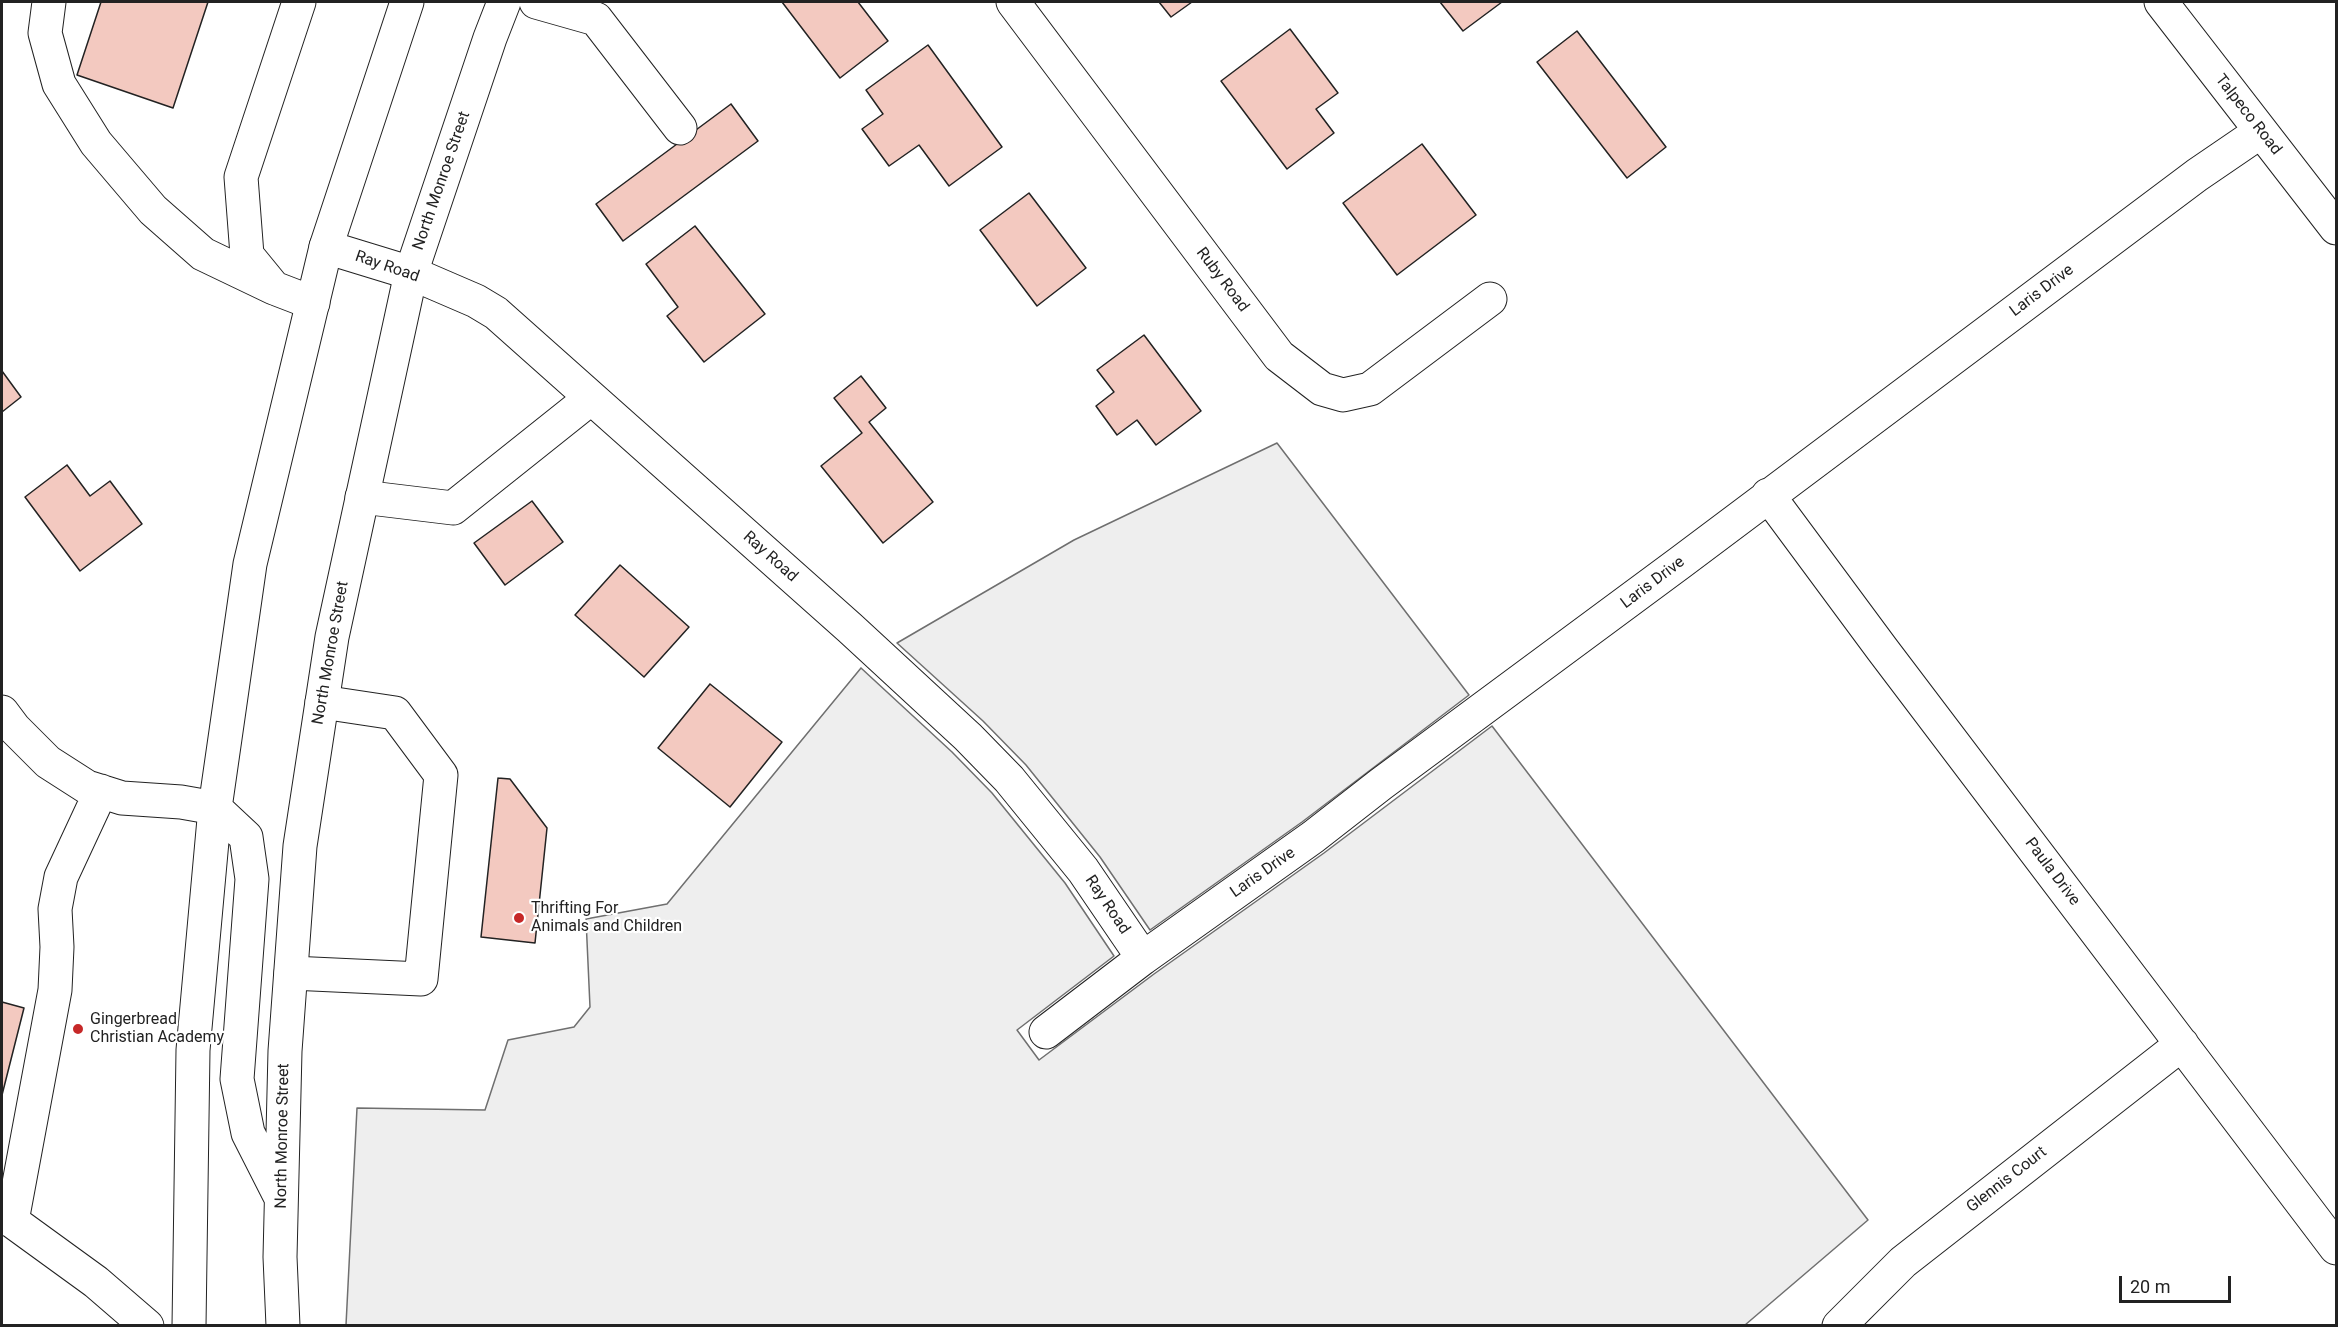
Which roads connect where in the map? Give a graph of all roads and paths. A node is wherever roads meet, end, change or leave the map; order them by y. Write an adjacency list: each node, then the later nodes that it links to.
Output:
1 (49, 2): 14 (main road)
2 (299, 2): 14 (main road)
3 (407, 2): 12 (main road)
4 (504, 2): 13 (main road, North Monroe Street)
5 (536, 2): 8 (main road)
6 (1013, 2): 15 (main road, Ruby Road)
7 (2161, 2): 10 (main road, Talpeco Road)
8 (602, 10): 9 (main road)
9 (680, 128)
10 (2260, 132): 11 (main road, Talpeco Road); 18 (main road, Laris Drive)
11 (2337, 228)
12 (326, 247): 13 (main road, Ray Road); 16 (main road)
13 (411, 273): 17 (main road, Ray Road); 19 (main road, North Monroe Street)
14 (273, 288): 16 (main road)
15 (1490, 299)
16 (313, 303): 23 (main road)
17 (591, 398): 19 (main road); 24 (main road, Ray Road)
18 (1768, 495): 24 (main road, Laris Drive); 27 (main road, Paula Drive)
19 (362, 496): 20 (main road, North Monroe Street)
20 (322, 702): 25 (main road, North Monroe Street); 25 (main road)
21 (2, 712): 22 (main road)
22 (100, 791): 23 (main road); 29 (main road)
23 (215, 808): 28 (main road); 32 (main road)
24 (1143, 958): 26 (main road, Laris Drive)
25 (291, 973): 28 (main road, North Monroe Street)
26 (1046, 1032)
27 (2182, 1044): 30 (main road, Paula Drive); 34 (main road, Glennis Court)
28 (282, 1201): 33 (main road, North Monroe Street)
29 (7, 1219): 31 (main road)
30 (2337, 1248)
31 (147, 1326)
32 (189, 1326)
33 (283, 1326)
34 (1839, 1326)

